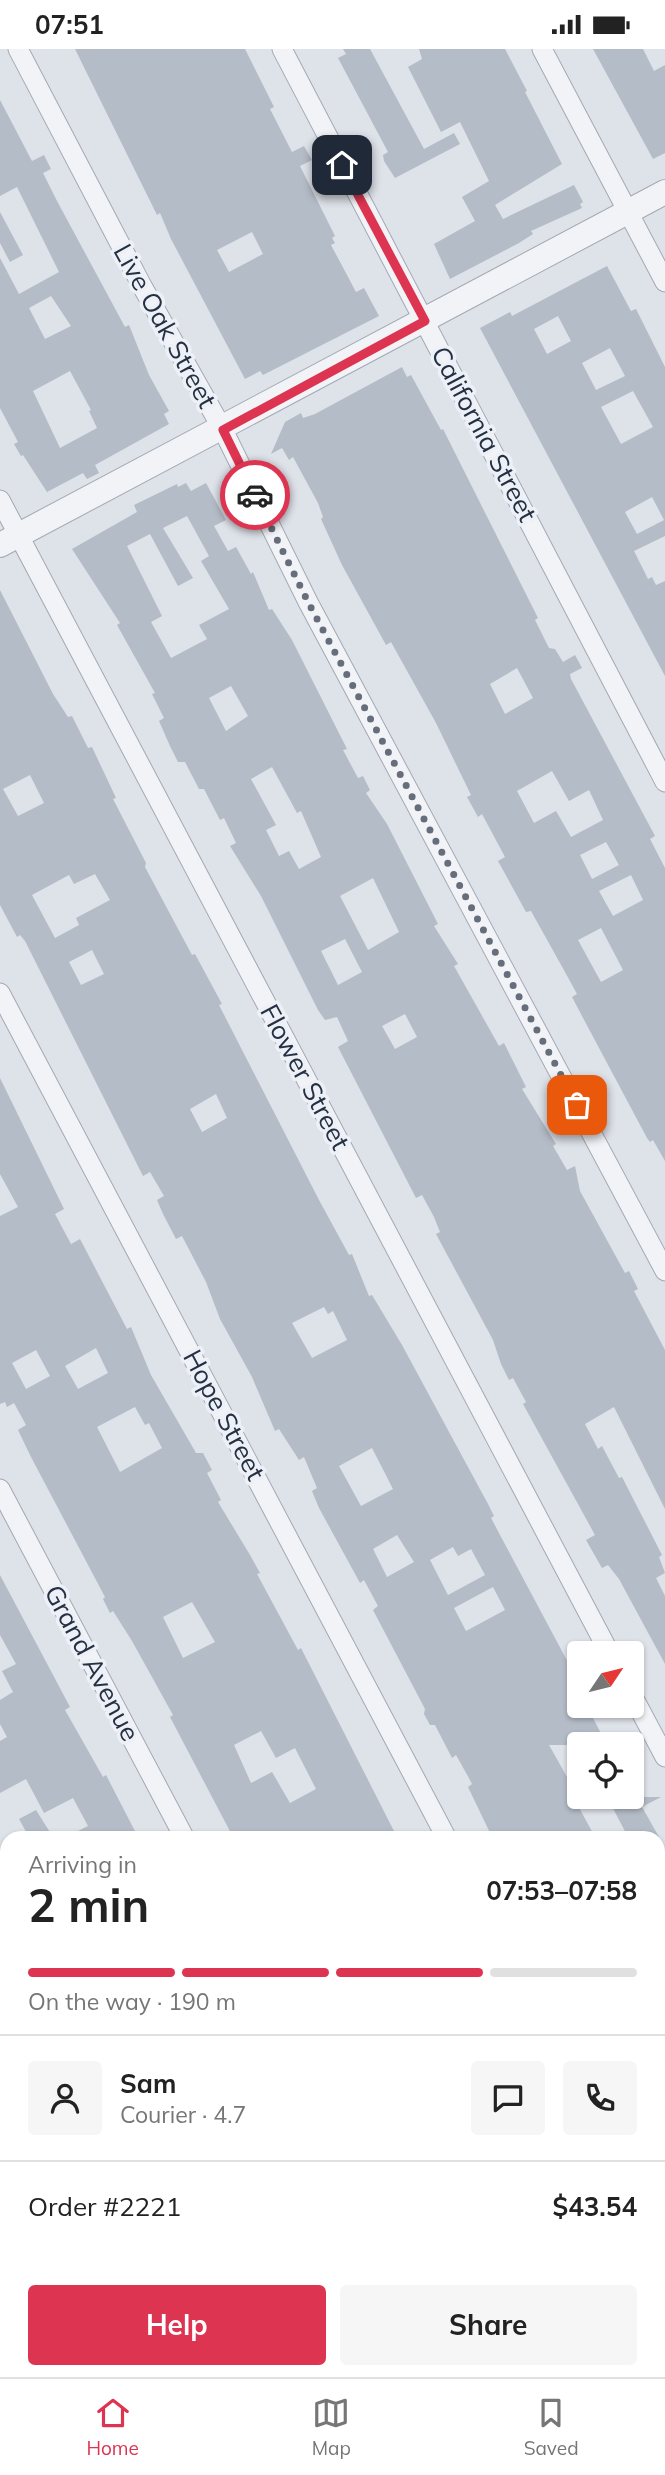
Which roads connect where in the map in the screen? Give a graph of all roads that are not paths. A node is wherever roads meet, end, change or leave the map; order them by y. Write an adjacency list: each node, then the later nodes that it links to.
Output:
1 (18, 49): 8 (street, Live Oak Street)
2 (282, 49): 7 (street, California Street)
3 (542, 49): 5 (street)
4 (665, 192): 5 (street)
5 (628, 211): 6 (street); 7 (street)
6 (665, 282)
7 (425, 321): 8 (street); 11 (street, California Street)
8 (223, 430): 10 (street); 13 (street, Live Oak Street)
9 (0, 500): 10 (street, Flower Street)
10 (9, 540): 15 (street, Flower Street)
11 (665, 782)
12 (0, 993): 19 (street, Hope Street)
13 (665, 1271)
14 (0, 1489): 18 (street, Grand Avenue)
15 (603, 1641)
16 (644, 1718): 17 (street)
17 (665, 1757)
18 (181, 1831)
19 (443, 1831)

